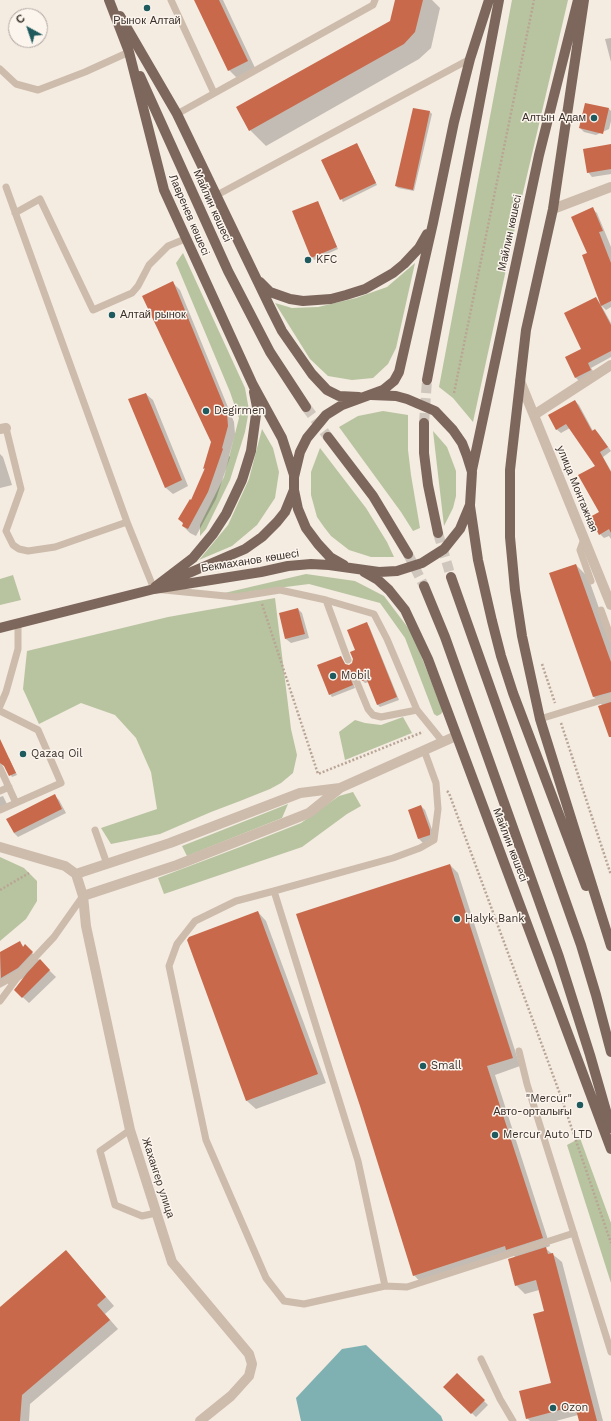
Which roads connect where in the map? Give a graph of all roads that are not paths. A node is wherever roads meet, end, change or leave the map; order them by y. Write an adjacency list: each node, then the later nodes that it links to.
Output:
1 (110, 0): 8 (main road, Лавренев көшесі); 12 (main road, Лавренев көшесі)
2 (170, 0): 11 (lane)
3 (375, 0): 11 (lane)
4 (489, 0): 9 (main road)
5 (500, 0): 22 (main road)
6 (578, 0): 32 (main road, Майлин көшесі)
7 (584, 0): 16 (main road)
8 (129, 52): 10 (lane); 19 (main road, Лавренев көшесі); 27 (main road, Майлин көшесі)
9 (470, 59): 15 (lane); 18 (main road)
10 (0, 69)
11 (214, 93): 12 (lane)
12 (177, 114): 15 (main road, Лавренев көшесі)
13 (6, 187): 17 (lane)
14 (611, 187): 16 (street)
15 (217, 195): 20 (main road, Лавренев көшесі)
16 (553, 209): 23 (main road)
17 (15, 213): 19 (lane); 36 (lane)
18 (433, 223): 20 (main road); 25 (main road)
19 (185, 239): 24 (main road, Лавренев көшесі)
20 (255, 276): 26 (main road, Лавренев көшесі)
21 (611, 364): 28 (street)
22 (427, 380)
23 (520, 381): 28 (street, улица Монтажная); 57 (main road)
24 (254, 386): 33 (main road); 44 (main road)
25 (371, 395): 26 (main road); 32 (main road)
26 (360, 398): 33 (main road)
27 (306, 408)
28 (534, 414): 38 (street, улица Монтажная)
29 (424, 423): 37 (main road)
30 (2, 428): 36 (lane)
31 (328, 437): 39 (main road)
32 (472, 472): 35 (main road)
33 (294, 477): 34 (main road)
34 (294, 490): 40 (main road, Майлин көшесі); 44 (main road, Бекмаханов көшесі)
35 (470, 505): 40 (main road, Бекмаханов көшесі); 74 (main road)
36 (128, 522): 44 (lane)
37 (438, 534)
38 (584, 539): 42 (lane); 46 (street, улица Монтажная)
39 (408, 554)
40 (354, 569): 44 (main road, Бекмаханов көшесі); 58 (main road, Майлин көшесі)
41 (451, 577): 79 (main road)
42 (591, 581)
43 (424, 586): 80 (main road, Майлин көшесі)
44 (154, 589): 45 (lane); 48 (main road, Бекмаханов көшесі)
45 (326, 600): 51 (lane); 55 (lane)
46 (611, 605)
47 (601, 610): 50 (lane)
48 (18, 623): 49 (main road, Бекмаханов көшесі); 54 (lane)
49 (0, 628)
50 (611, 638)
51 (348, 660)
52 (356, 680): 55 (lane)
53 (611, 697): 57 (lane)
54 (0, 706)
55 (417, 710): 59 (lane)
56 (0, 711): 65 (lane)
57 (540, 718): 73 (main road)
58 (456, 736): 59 (street); 82 (main road, Майлин көшесі)
59 (443, 742): 60 (street)
60 (424, 750): 63 (street); 71 (lane)
61 (0, 768): 62 (lane)
62 (9, 787): 64 (lane); 65 (lane)
63 (340, 788): 69 (street); 72 (street)
64 (0, 791)
65 (16, 803): 66 (lane)
66 (0, 810)
67 (95, 830): 69 (lane)
68 (0, 847): 70 (street)
69 (108, 864): 70 (street)
70 (76, 874): 72 (street, Жахангер улица)
71 (274, 891): 85 (lane); 85 (lane)
72 (83, 896): 75 (lane); 81 (street, Жахангер улица)
73 (611, 946)
74 (611, 953)
75 (23, 970): 76 (lane); 77 (lane)
76 (0, 984)
77 (0, 1001)
78 (519, 1051): 84 (lane)
79 (611, 1052)
80 (611, 1128)
81 (130, 1130): 83 (street, Жахангер улица); 83 (lane)
82 (611, 1149)
83 (156, 1213): 88 (street, Жахангер улица)
84 (574, 1233): 85 (lane); 86 (lane)
85 (384, 1286)
86 (611, 1352)
87 (482, 1359): 89 (lane)
88 (200, 1421)
89 (514, 1421)

